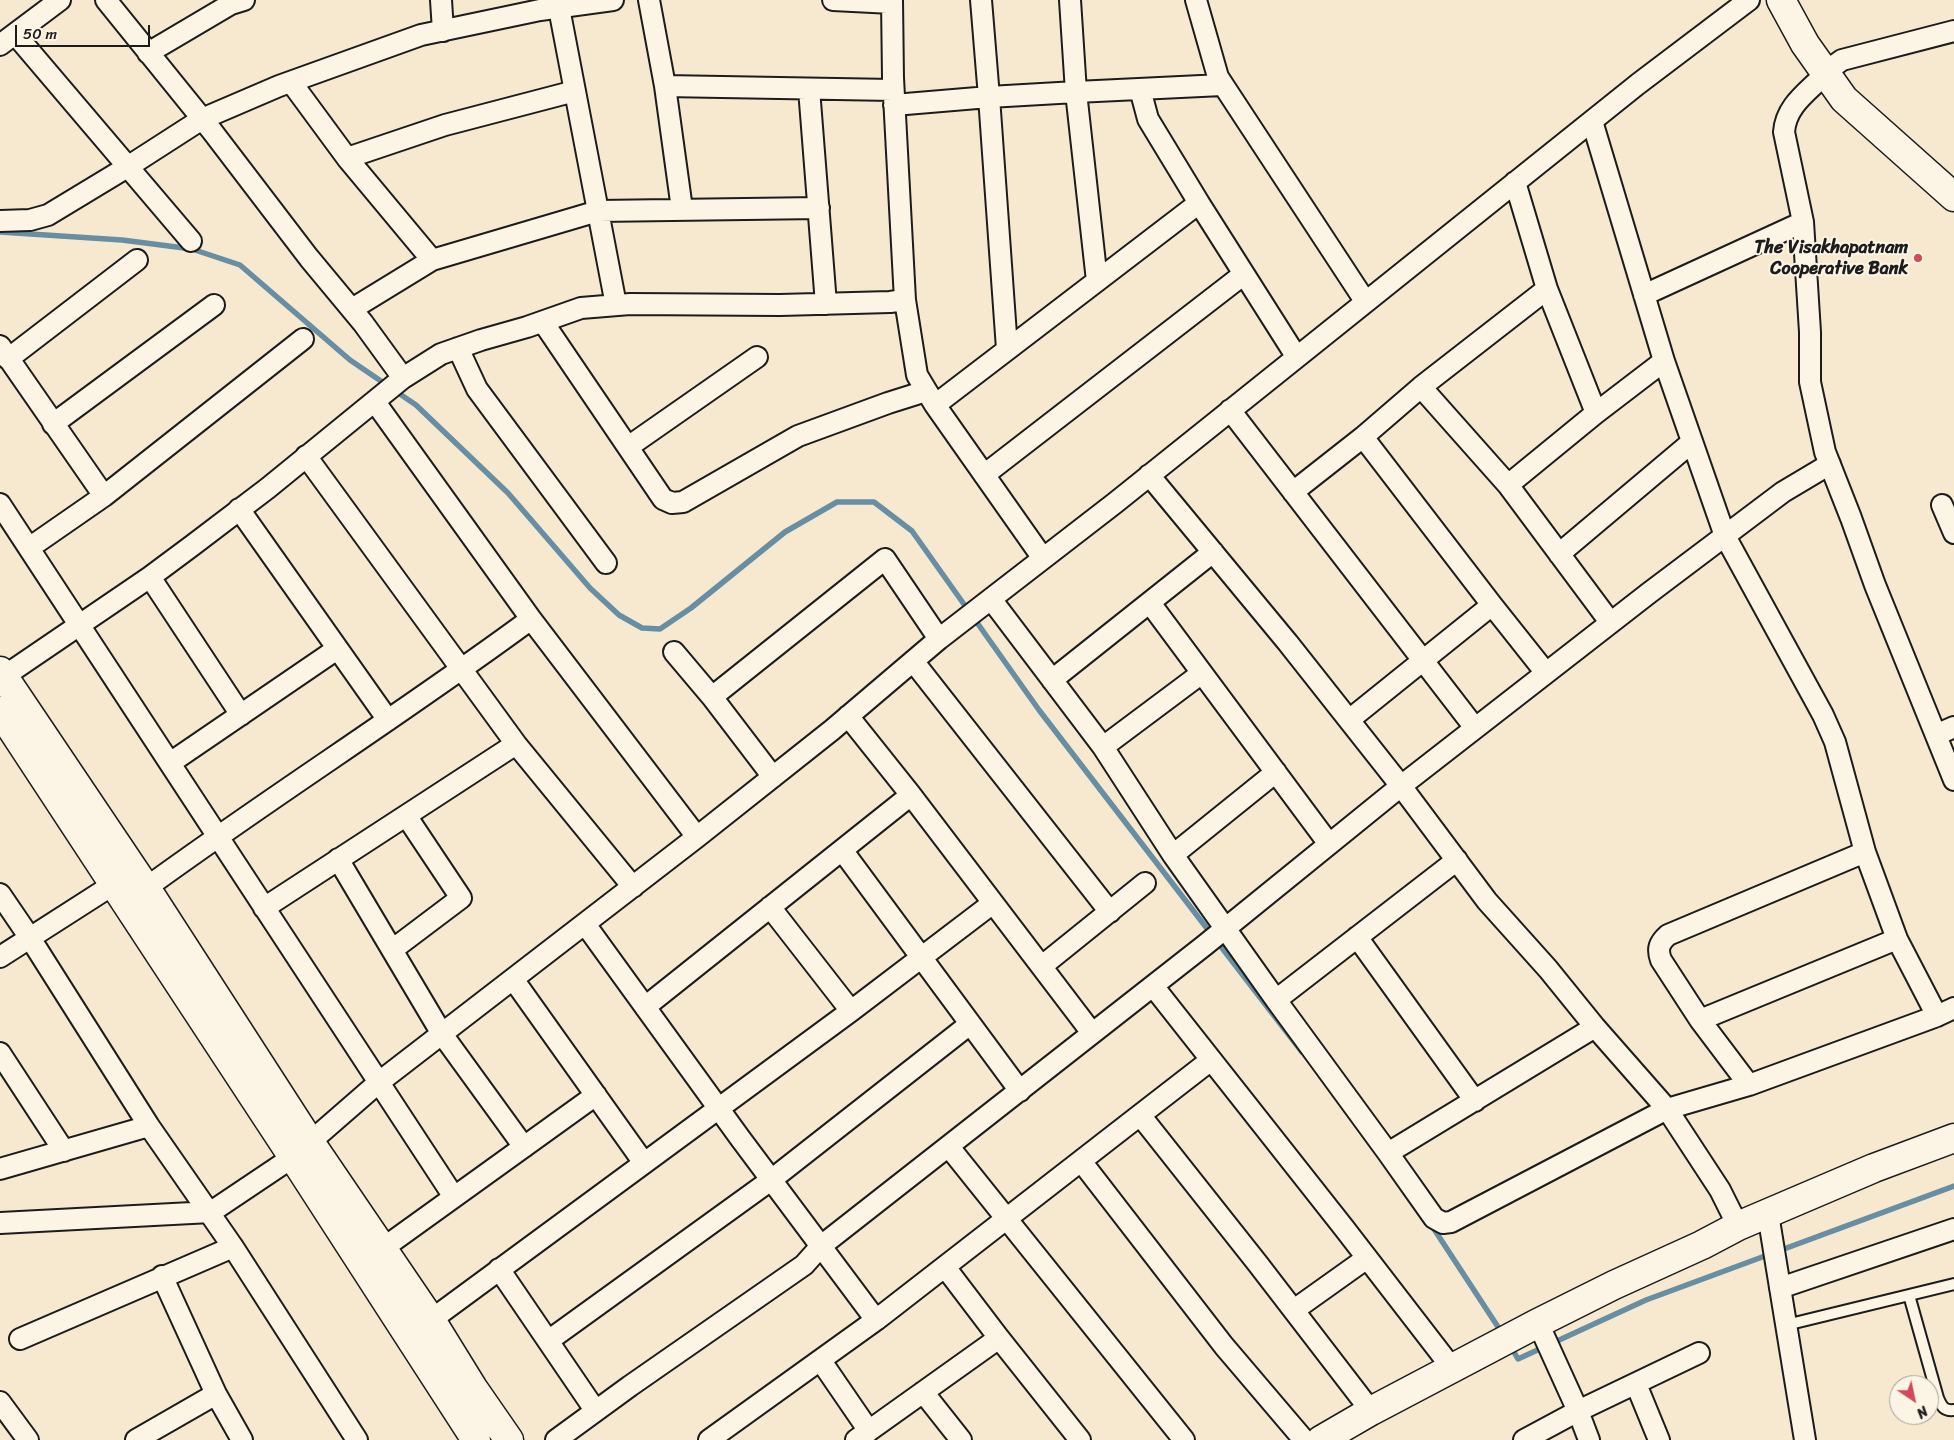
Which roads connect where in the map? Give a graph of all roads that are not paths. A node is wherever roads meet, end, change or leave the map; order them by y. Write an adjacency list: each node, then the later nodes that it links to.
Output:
1 (60, 0): 18 (street)
2 (106, 0): 19 (street)
3 (442, 0): 16 (street)
4 (613, 0): 15 (street)
5 (649, 0): 23 (street)
6 (833, 0): 14 (street)
7 (981, 0): 28 (street)
8 (1070, 0): 27 (street)
9 (1196, 0): 22 (street)
10 (1749, 0): 31 (street)
11 (1780, 0): 20 (street)
12 (1797, 0): 20 (street)
13 (234, 1): 19 (street)
14 (892, 1): 29 (street)
15 (546, 6): 16 (street); 26 (street)
16 (443, 31): 21 (street)
17 (1954, 31): 20 (street)
18 (8, 40): 33 (street)
19 (148, 53): 30 (street)
20 (1830, 70): 34 (street); 36 (street); 42 (street)
21 (291, 82): 30 (street); 32 (street)
22 (1222, 84): 25 (street); 51 (street)
23 (664, 86): 24 (street); 39 (street)
24 (810, 89): 29 (street); 38 (street)
25 (1140, 89): 27 (street); 37 (street)
26 (575, 91): 32 (street); 40 (street)
27 (1076, 92): 28 (street); 47 (street)
28 (989, 96): 29 (street); 59 (street)
29 (894, 98): 50 (street)
30 (202, 119): 33 (street); 55 (street)
31 (1592, 121): 35 (street); 49 (street)
32 (347, 158): 45 (street)
33 (129, 166): 41 (street); 43 (street)
34 (1954, 179)
35 (1516, 182): 48 (street); 51 (street)
36 (1954, 197)
37 (1199, 203): 46 (street); 47 (street)
38 (819, 208): 39 (street); 52 (street)
39 (682, 210): 40 (street)
40 (598, 211): 45 (street); 54 (street)
41 (0, 221)
42 (1803, 222): 49 (street); 74 (street)
43 (191, 240)
44 (137, 260): 60 (street)
45 (432, 260): 55 (street)
46 (1244, 274): 61 (street); 75 (street)
47 (1097, 281): 59 (street)
48 (1547, 289): 64 (street); 68 (street)
49 (1644, 295): 63 (street)
50 (905, 300): 52 (street); 66 (street)
51 (1365, 301): 61 (street)
52 (826, 304): 54 (street)
53 (214, 305): 69 (street)
54 (616, 305): 56 (street)
55 (352, 309): 65 (street)
56 (543, 322): 58 (street); 72 (street)
57 (303, 339): 79 (street)
58 (458, 348): 65 (street); 89 (street)
59 (1007, 349): 66 (street)
60 (4, 353): 69 (street)
61 (1296, 356): 67 (street)
62 (757, 357): 72 (street)
63 (1664, 360): 68 (street); 71 (street)
64 (1421, 387): 70 (street); 77 (street)
65 (389, 390): 73 (street); 94 (street)
66 (931, 398): 72 (street); 75 (street)
67 (1230, 410): 76 (street); 78 (street)
68 (1596, 413): 77 (street)
69 (53, 424): 79 (street)
70 (1364, 437): 78 (street); 92 (street)
71 (1692, 442): 84 (street); 87 (street)
72 (628, 447)
73 (306, 456): 82 (street); 102 (street)
74 (1830, 464): 84 (street); 114 (street)
75 (984, 475): 88 (street)
76 (1150, 475): 86 (street); 88 (street)
77 (1508, 485): 87 (street)
78 (1293, 492): 100 (street)
79 (104, 496): 85 (street)
80 (0, 504): 85 (street)
81 (1942, 505): 83 (street)
82 (239, 510): 90 (street); 98 (street)
83 (1954, 533)
84 (1725, 536): 95 (street); 128 (street)
85 (29, 548): 96 (street)
86 (1213, 552): 91 (street); 112 (street)
87 (1559, 554): 95 (street)
88 (1042, 557): 93 (street)
89 (606, 563)
90 (150, 577): 96 (street); 109 (street)
91 (1150, 603): 104 (street); 106 (street)
92 (1492, 605): 100 (street); 103 (street)
93 (978, 609): 97 (street); 106 (street)
94 (531, 619): 102 (street); 125 (street)
95 (1610, 622): 103 (street)
96 (78, 625): 105 (street); 117 (street)
97 (939, 639): 101 (street); 107 (street)
98 (337, 649): 109 (street); 111 (street)
99 (674, 652): 107 (street)
100 (1424, 660): 112 (street); 113 (street)
101 (913, 661): 110 (street); 140 (street)
102 (462, 670): 111 (street); 115 (street)
103 (1546, 673): 113 (street)
104 (1202, 674): 116 (street); 118 (street)
105 (1, 676): 135 (street)
106 (1052, 680): 116 (street)
107 (712, 697): 119 (street)
108 (0, 711): 133 (street)
109 (241, 715): 117 (street)
110 (848, 716): 119 (street); 122 (street)
111 (388, 720): 124 (street)
112 (1349, 720): 121 (street)
113 (1475, 728): 121 (street)
114 (1945, 731): 120 (street)
115 (516, 744): 123 (street); 134 (street)
116 (1103, 747): 129 (street)
117 (170, 764): 124 (street)
118 (1276, 772): 126 (street); 129 (street)
119 (773, 777): 125 (street)
120 (1954, 780)
121 (1401, 786): 126 (street); 131 (street)
122 (911, 795): 127 (street); 137 (street)
123 (407, 817): 130 (street); 146 (street)
124 (218, 836): 135 (street); 138 (street)
125 (697, 837): 134 (street)
126 (1329, 844): 142 (street)
127 (842, 850): 139 (street); 148 (street)
128 (1864, 852): 145 (street); 156 (street)
129 (1172, 855): 142 (street)
130 (338, 859): 138 (street); 146 (street)
131 (1457, 860): 143 (street); 158 (street)
132 (1145, 883): 140 (street)
133 (114, 884): 144 (street); 175 (street)
134 (633, 887): 141 (street)
135 (146, 888): 175 (street)
136 (0, 894): 144 (street)
137 (993, 903): 148 (street); 149 (street)
138 (264, 908): 163 (street)
139 (770, 908): 153 (street); 154 (street)
140 (1110, 912): 149 (street)
141 (585, 924): 150 (street); 153 (street)
142 (1217, 935): 151 (street); 152 (street)
143 (1357, 937): 152 (street); 167 (street)
144 (30, 938): 147 (street); 171 (street)
145 (1897, 939): 155 (street); 156 (street)
146 (392, 950): 160 (street)
147 (0, 956)
148 (920, 957): 154 (street); 157 (street)
149 (1042, 966): 159 (street)
150 (513, 979): 160 (street); 166 (street)
151 (1152, 986): 159 (street); 162 (street)
152 (1276, 1000): 177 (street)
153 (645, 1007): 168 (street)
154 (851, 1011): 168 (street)
155 (1945, 1012): 164 (street)
156 (1700, 1020): 164 (street)
157 (970, 1024): 165 (street); 181 (street)
158 (1595, 1027): 167 (street); 169 (street)
159 (1092, 1033): 165 (street)
160 (442, 1034): 163 (street); 173 (street)
161 (0, 1053): 176 (street)
162 (1211, 1060): 170 (street); 192 (street)
163 (378, 1083): 175 (street); 182 (street)
164 (1749, 1085): 169 (street)
165 (1020, 1091): 174 (street)
166 (596, 1095): 173 (street); 179 (street)
167 (1475, 1101): 177 (street)
168 (718, 1108): 179 (street); 181 (street)
169 (1667, 1109): 177 (street); 187 (street)
170 (1140, 1115): 178 (street); 199 (street)
171 (149, 1126): 176 (street); 183 (street)
172 (1954, 1138): 184 (street)
173 (524, 1147): 182 (street)
174 (949, 1147): 185 (street); 190 (street)
175 (302, 1149): 183 (street); 191 (street); 223 (street)
176 (64, 1151): 180 (street)
177 (1388, 1153)
178 (1080, 1161): 185 (street); 230 (street)
179 (644, 1163): 194 (street)
180 (0, 1169)
181 (771, 1180): 190 (street); 206 (street)
182 (454, 1197): 191 (street)
183 (211, 1212): 186 (street); 189 (street)
184 (1768, 1214): 187 (street); 197 (street)
185 (1006, 1218): 193 (street); 229 (street)
186 (0, 1224)
187 (1738, 1226): 204 (street)
188 (1954, 1230): 197 (street)
189 (233, 1246): 195 (street); 222 (street)
190 (821, 1246): 201 (street); 214 (street)
191 (382, 1249): 200 (street)
192 (1366, 1258): 199 (street); 209 (street)
193 (945, 1267): 201 (street); 203 (street)
194 (499, 1269): 200 (street); 206 (street)
195 (162, 1276): 205 (street); 212 (street)
196 (1954, 1284): 198 (lane)
197 (1780, 1288): 202 (street)
198 (1909, 1295): 202 (lane); 215 (lane)
199 (1294, 1310): 216 (street)
200 (431, 1320): 224 (street)
201 (876, 1320): 208 (street)
202 (1786, 1325): 235 (street)
203 (999, 1338): 211 (street); 228 (street)
204 (1545, 1338): 209 (street); 217 (street)
205 (20, 1339)
206 (548, 1340): 214 (street)
207 (1698, 1354): 210 (street)
208 (821, 1361): 218 (street); 226 (street)
209 (1452, 1368): 216 (street)
210 (1636, 1384): 217 (street); 234 (street)
211 (923, 1392): 218 (street); 227 (street)
212 (216, 1394): 220 (street); 221 (street)
213 (0, 1402): 219 (street)
214 (595, 1410): 225 (street)
215 (1954, 1410)
216 (1371, 1411): 231 (street)
217 (1578, 1411): 232 (street); 233 (street)
218 (863, 1436)
219 (28, 1440)
220 (136, 1440)
221 (242, 1440)
222 (357, 1440)
223 (476, 1440)
224 (509, 1440)
225 (556, 1440)
226 (709, 1440)
227 (962, 1440)
228 (1080, 1440)
229 (1184, 1440)
230 (1304, 1440)
231 (1321, 1440)
232 (1524, 1440)
233 (1589, 1440)
234 (1659, 1440)
235 (1805, 1440)

